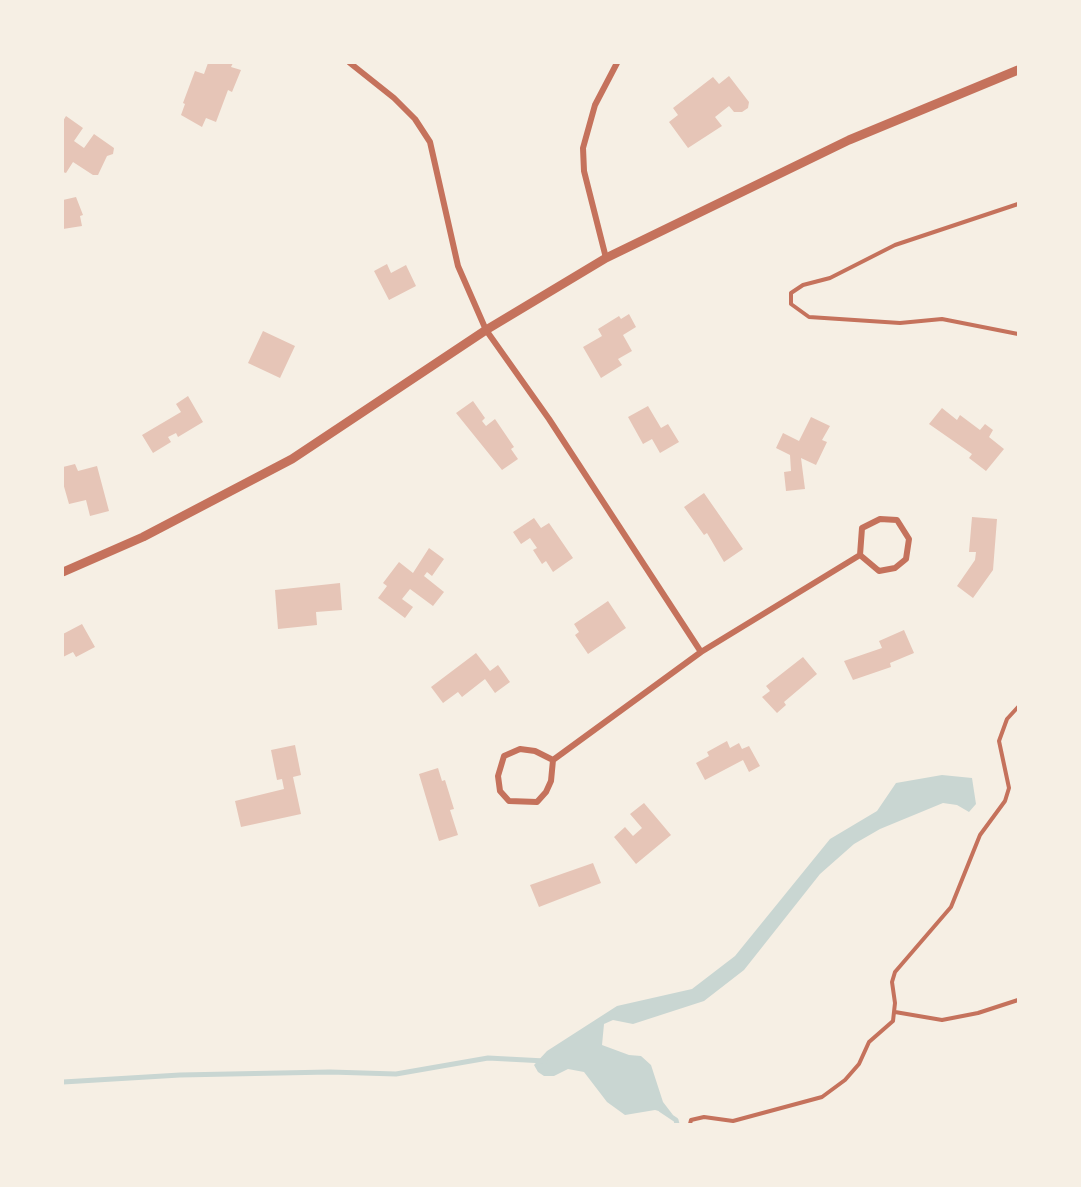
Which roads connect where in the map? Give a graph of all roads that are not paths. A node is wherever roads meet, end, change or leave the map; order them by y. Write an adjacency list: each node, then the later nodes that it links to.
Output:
1 (350, 63): 6 (street)
2 (617, 63): 5 (street)
3 (1018, 70): 5 (street)
4 (1018, 204): 7 (lane)
5 (606, 258): 6 (street)
6 (486, 330): 9 (street); 10 (street)
7 (1018, 334)
8 (860, 555): 8 (street); 10 (street)
9 (63, 572)
10 (701, 652): 12 (street)
11 (1018, 706): 14 (lane)
12 (553, 760): 12 (street)
13 (1018, 1000): 14 (lane)
14 (895, 1012): 15 (lane)
15 (718, 1122): 16 (lane)
16 (690, 1124)

